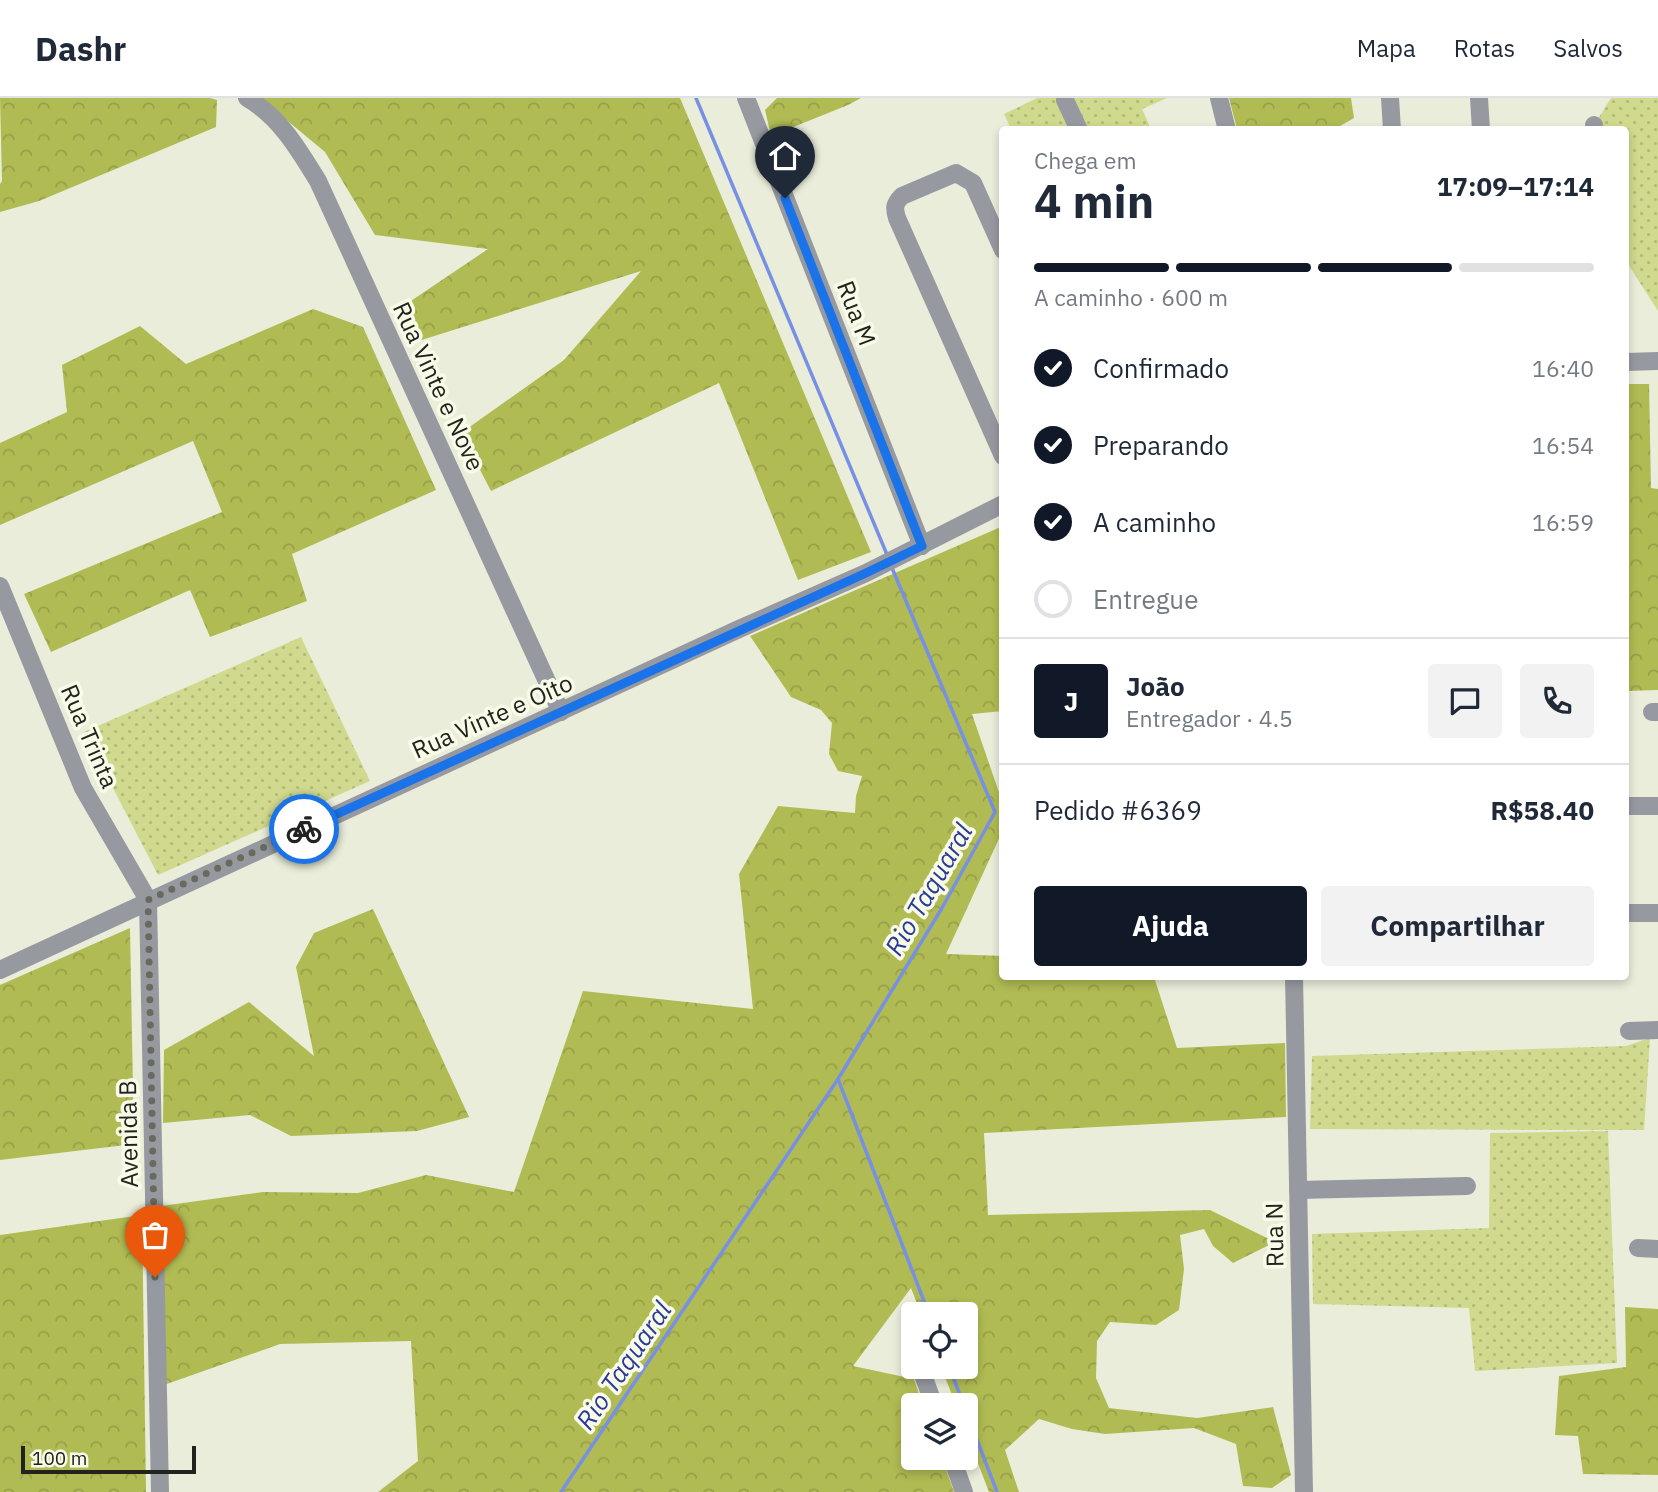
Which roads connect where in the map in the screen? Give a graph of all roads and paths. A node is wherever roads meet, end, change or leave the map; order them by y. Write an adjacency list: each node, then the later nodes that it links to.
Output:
1 (247, 98): 18 (street, Rua Vinte e Nove)
2 (746, 98): 16 (street, Rua M)
3 (1219, 98): 8 (street)
4 (1390, 98): 9 (street)
5 (1479, 98): 10 (street)
6 (1065, 100): 7 (street)
7 (1077, 126)
8 (1226, 126)
9 (1392, 126)
10 (1481, 126)
11 (999, 241): 14 (street)
12 (1658, 361): 13 (street)
13 (1629, 362)
14 (999, 447)
15 (999, 506): 16 (street, Rua Vinte e Oito)
16 (922, 546): 18 (street, Rua Vinte e Oito)
17 (0, 586): 21 (street, Rua Trinta)
18 (561, 712): 21 (street, Rua Vinte e Oito)
19 (1629, 806): 20 (street)
20 (1658, 806)
21 (148, 900): 24 (street, Rua Vinte e Oito); 33 (street, Avenida B)
22 (1629, 913): 23 (street)
23 (1658, 913)
24 (0, 970)
25 (1294, 980): 29 (street, Rua N)
26 (1629, 1031): 27 (street)
27 (1658, 1031)
28 (1467, 1186): 29 (street)
29 (1298, 1190): 35 (street, Rua N)
30 (1637, 1248): 31 (street)
31 (1658, 1249)
32 (956, 1470): 34 (street)
33 (160, 1492)
34 (964, 1492)
35 (1304, 1492)

